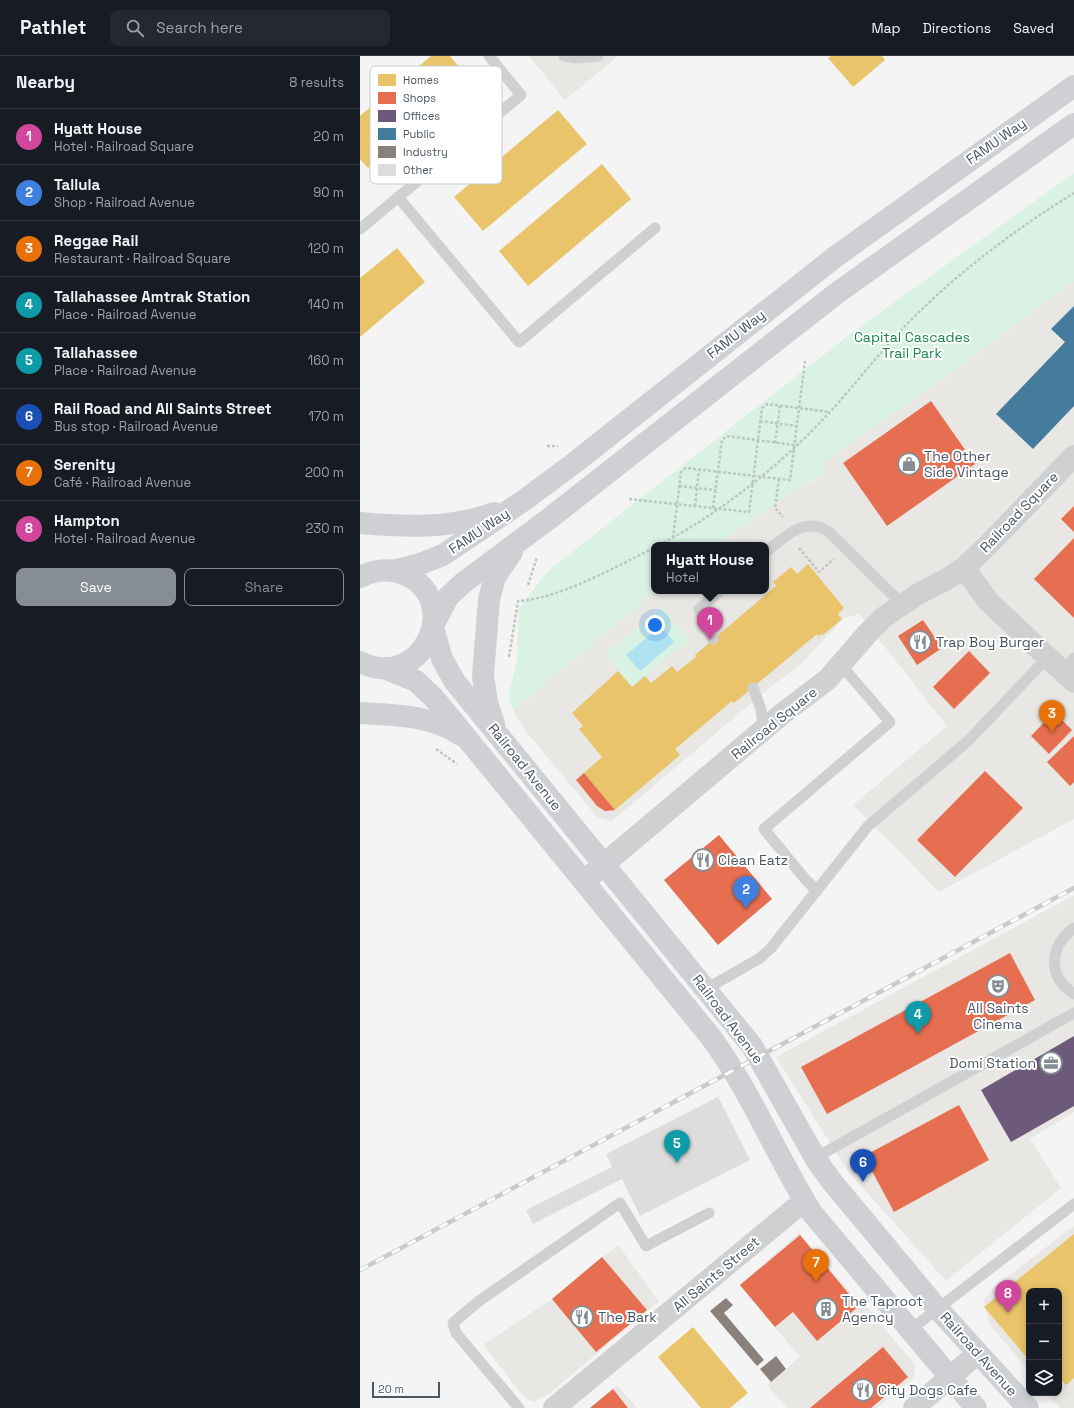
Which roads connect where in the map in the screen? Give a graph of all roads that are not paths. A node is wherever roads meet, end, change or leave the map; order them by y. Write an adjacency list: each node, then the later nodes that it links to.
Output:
1 (489, 56): 4 (lane)
2 (564, 56): 3 (lane)
3 (598, 56)
4 (497, 66)
5 (502, 72): 7 (lane)
6 (1074, 86): 14 (street, FAMU Way)
7 (502, 111)
8 (1074, 124): 16 (street)
9 (415, 184): 10 (lane)
10 (398, 198): 11 (lane); 12 (lane)
11 (655, 228)
12 (360, 229)
13 (1074, 456): 19 (street, Railroad Square)
14 (523, 501): 15 (street); 20 (street, FAMU Way)
15 (360, 523)
16 (526, 535): 24 (street); 32 (street)
17 (769, 550): 23 (lane)
18 (360, 560): 20 (street)
19 (964, 568): 23 (street, Railroad Square); 28 (street)
20 (390, 570): 21 (street, FAMU Way); 24 (street)
21 (360, 577)
22 (716, 594): 25 (lane)
23 (902, 604): 26 (street, Railroad Square)
24 (433, 626): 27 (street); 32 (street, Railroad Avenue)
25 (713, 639)
26 (841, 665): 31 (street, Railroad Square); 36 (lane)
27 (371, 667): 33 (street, Railroad Avenue)
28 (1064, 667): 36 (lane)
29 (753, 688): 31 (lane)
30 (360, 713): 33 (street)
31 (763, 730): 34 (street, Railroad Square)
32 (499, 734): 34 (street, Railroad Avenue)
33 (470, 741): 35 (street, Railroad Avenue)
34 (605, 864): 35 (street, Railroad Square); 38 (street, Railroad Avenue)
35 (584, 881): 42 (street, Railroad Avenue)
36 (817, 891): 38 (lane)
37 (1074, 928): 39 (lane)
38 (706, 989): 41 (street, Railroad Avenue)
39 (1074, 994)
40 (1074, 1013): 41 (lane)
41 (815, 1158): 45 (street, Railroad Avenue)
42 (804, 1200): 46 (street, Railroad Avenue); 50 (street, All Saints Street)
43 (1074, 1204): 45 (lane)
44 (709, 1213): 49 (lane)
45 (937, 1308): 46 (lane); 47 (street, Railroad Avenue)
46 (910, 1330): 48 (street, Railroad Avenue)
47 (977, 1354): 48 (street); 53 (street, Railroad Avenue)
48 (950, 1378): 51 (street); 52 (street, Railroad Avenue)
49 (519, 1408)
50 (554, 1408)
51 (914, 1408)
52 (976, 1408)
53 (1028, 1408)

